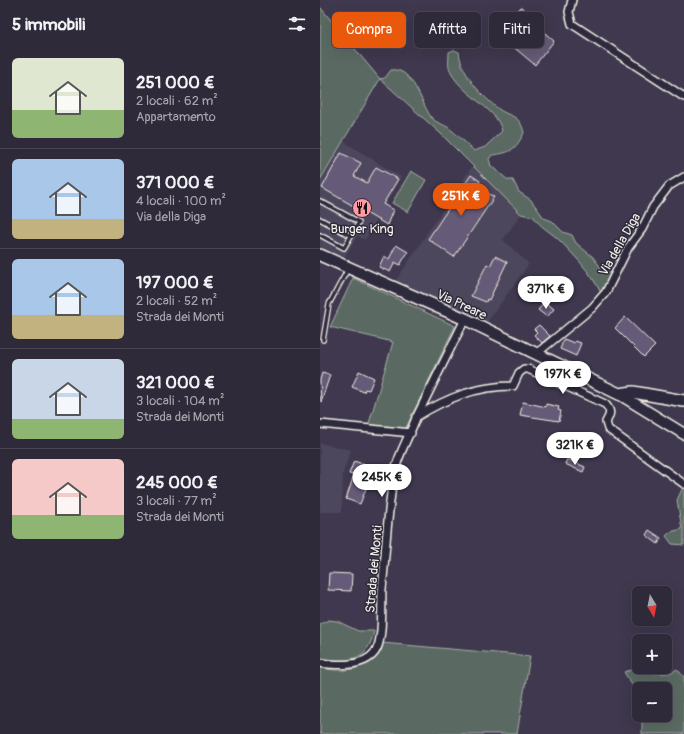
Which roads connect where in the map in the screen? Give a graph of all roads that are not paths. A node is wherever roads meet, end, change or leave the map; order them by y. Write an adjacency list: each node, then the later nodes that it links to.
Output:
1 (572, 0): 2 (street)
2 (684, 97)
3 (684, 177): 12 (street, Via della Diga)
4 (320, 201): 7 (lane)
5 (320, 219): 7 (lane)
6 (320, 235): 7 (lane)
7 (351, 236)
8 (320, 255): 9 (main road, Via Preare)
9 (348, 268): 10 (main road, Via Preare); 11 (lane)
10 (464, 319): 12 (main road, Via Preare); 15 (street, Strada dei Monti)
11 (323, 340)
12 (536, 354): 13 (main road, Via Preare)
13 (619, 394): 14 (main road, Via Preare); 18 (main road)
14 (684, 401)
15 (416, 418): 17 (street, Strada dei Monti); 19 (street)
16 (320, 424): 17 (street)
17 (411, 433): 20 (street, Strada dei Monti)
18 (684, 434)
19 (684, 484)
20 (320, 663)

